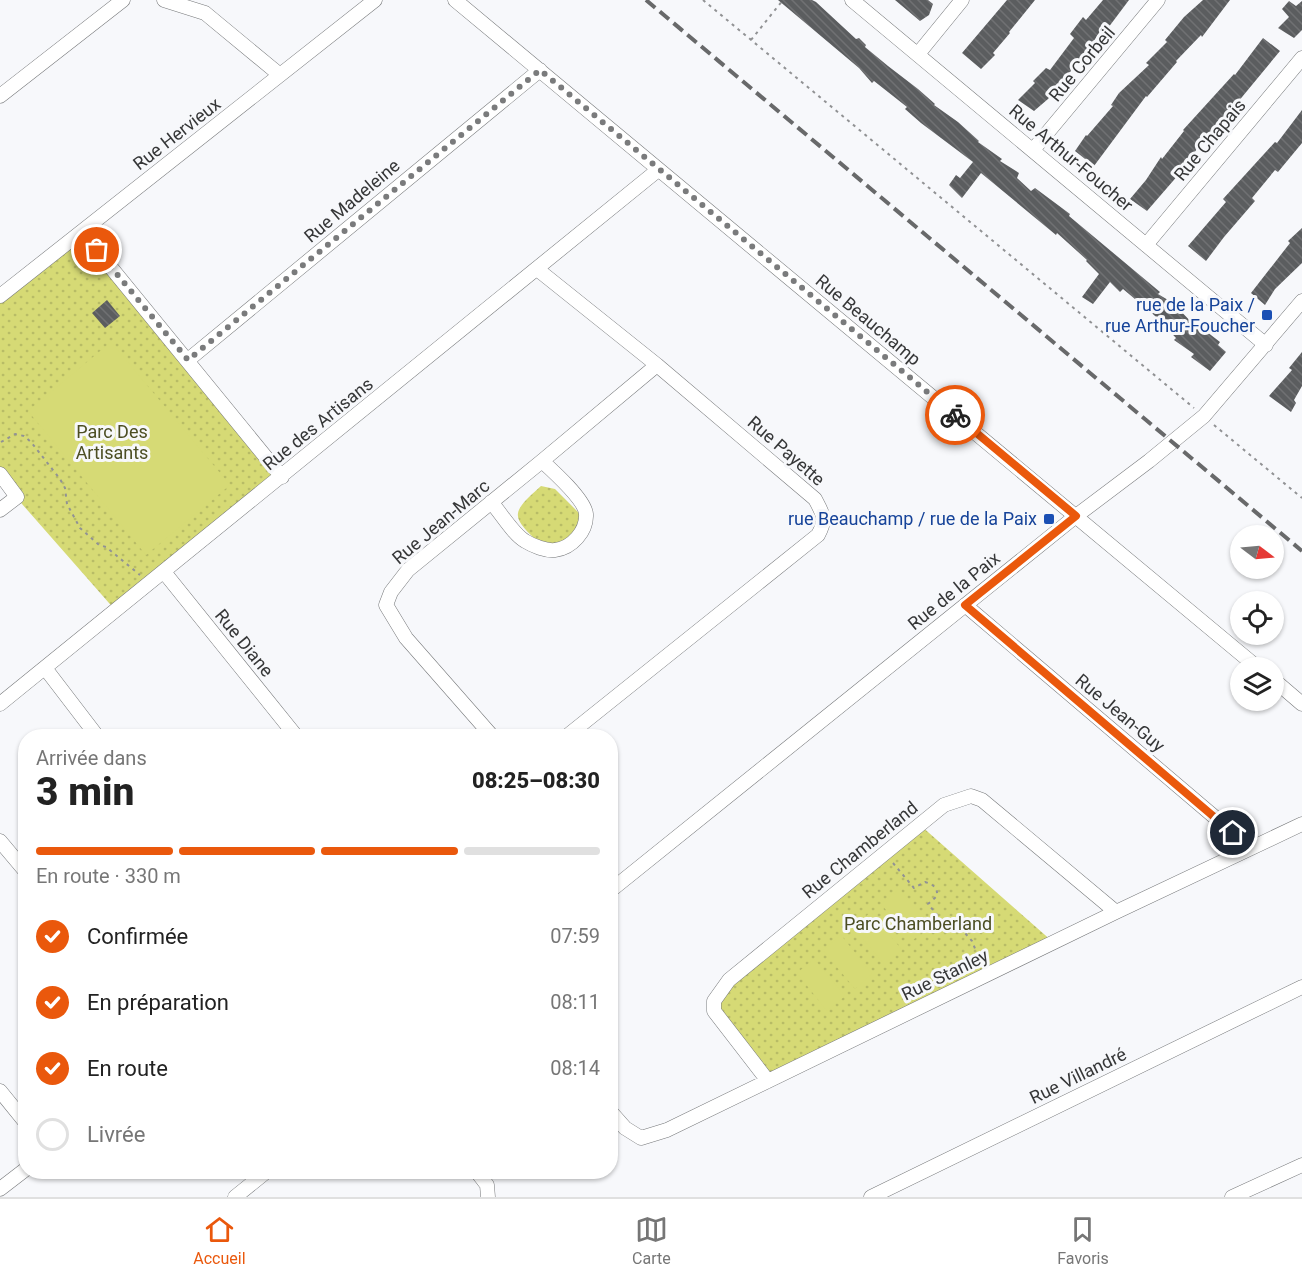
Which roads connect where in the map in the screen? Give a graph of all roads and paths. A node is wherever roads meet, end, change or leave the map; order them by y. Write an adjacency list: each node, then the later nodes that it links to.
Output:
1 (123, 0): 15 (street)
2 (164, 0): 14 (street)
3 (375, 0): 14 (street, Rue Hervieux)
4 (455, 0): 13 (street, Rue Beauchamp)
5 (703, 0): 10 (path)
6 (783, 0): 10 (path)
7 (852, 0): 11 (street, Rue Arthur-Foucher)
8 (962, 0): 11 (street)
9 (1158, 0): 16 (street, Rue Corbeil)
10 (751, 40): 26 (path)
11 (918, 54): 16 (street, Rue Arthur-Foucher)
12 (1302, 58): 19 (street, Rue Chapais)
13 (540, 70): 17 (street, Rue Beauchamp); 24 (street, Rue Madeleine)
14 (280, 75): 18 (street, Rue Hervieux)
15 (0, 96)
16 (1033, 150): 19 (street, Rue Arthur-Foucher)
17 (658, 170): 20 (street, Rue des Artisans); 34 (street, Rue Beauchamp)
18 (82, 232): 21 (street, Rue Hervieux); 24 (street)
19 (1146, 245): 23 (street, Rue Arthur-Foucher)
20 (537, 269): 25 (street, Rue Payette); 30 (street, Rue des Artisans)
21 (0, 296)
22 (1302, 301): 23 (street, Rue de la Paix)
23 (1266, 345): 26 (street, Rue de la Paix)
24 (188, 360): 30 (street)
25 (657, 364): 28 (street, Rue Jean-Marc); 46 (street, Rue Payette)
26 (1204, 417): 31 (path); 34 (street, Rue de la Paix)
27 (1, 442): 36 (path)
28 (542, 461): 32 (street, Rue Jean-Marc); 32 (street)
29 (0, 474): 33 (street)
30 (282, 477): 35 (street, Rue des Artisans)
31 (1302, 498)
32 (491, 502): 45 (street, Rue Jean-Marc)
33 (0, 510)
34 (1076, 516): 37 (street, Rue de la Paix); 38 (street, Rue Beauchamp)
35 (164, 572): 36 (street, Rue des Artisans); 44 (street, Rue Diane)
36 (149, 583): 39 (street, Rue des Artisans)
37 (965, 605): 49 (street, Rue Jean-Guy); 52 (street, Rue de la Paix)
38 (1245, 657)
39 (45, 668): 41 (street, Rue des Artisans); 43 (street)
40 (1284, 689): 42 (street)
41 (0, 704)
42 (1302, 704)
43 (92, 729)
44 (290, 729)
45 (486, 729)
46 (576, 729)
47 (1302, 824): 49 (street, Rue Stanley)
48 (0, 841): 51 (street)
49 (1251, 848): 53 (street, Rue Stanley)
50 (885, 853): 53 (street, Rue Chamberland); 54 (path); 56 (street, Rue Chamberland)
51 (18, 862)
52 (618, 885)
53 (1116, 912): 56 (street, Rue Stanley)
54 (982, 966)
55 (1302, 987): 67 (street, Rue Villandré)
56 (768, 1081): 59 (street, Rue Stanley)
57 (0, 1091): 58 (street)
58 (18, 1113)
59 (618, 1121)
60 (1302, 1165): 68 (street)
61 (18, 1174): 64 (street)
62 (257, 1179): 65 (street)
63 (482, 1179): 66 (street)
64 (0, 1189)
65 (235, 1197)
66 (488, 1197)
67 (870, 1197)
68 (1232, 1197)

